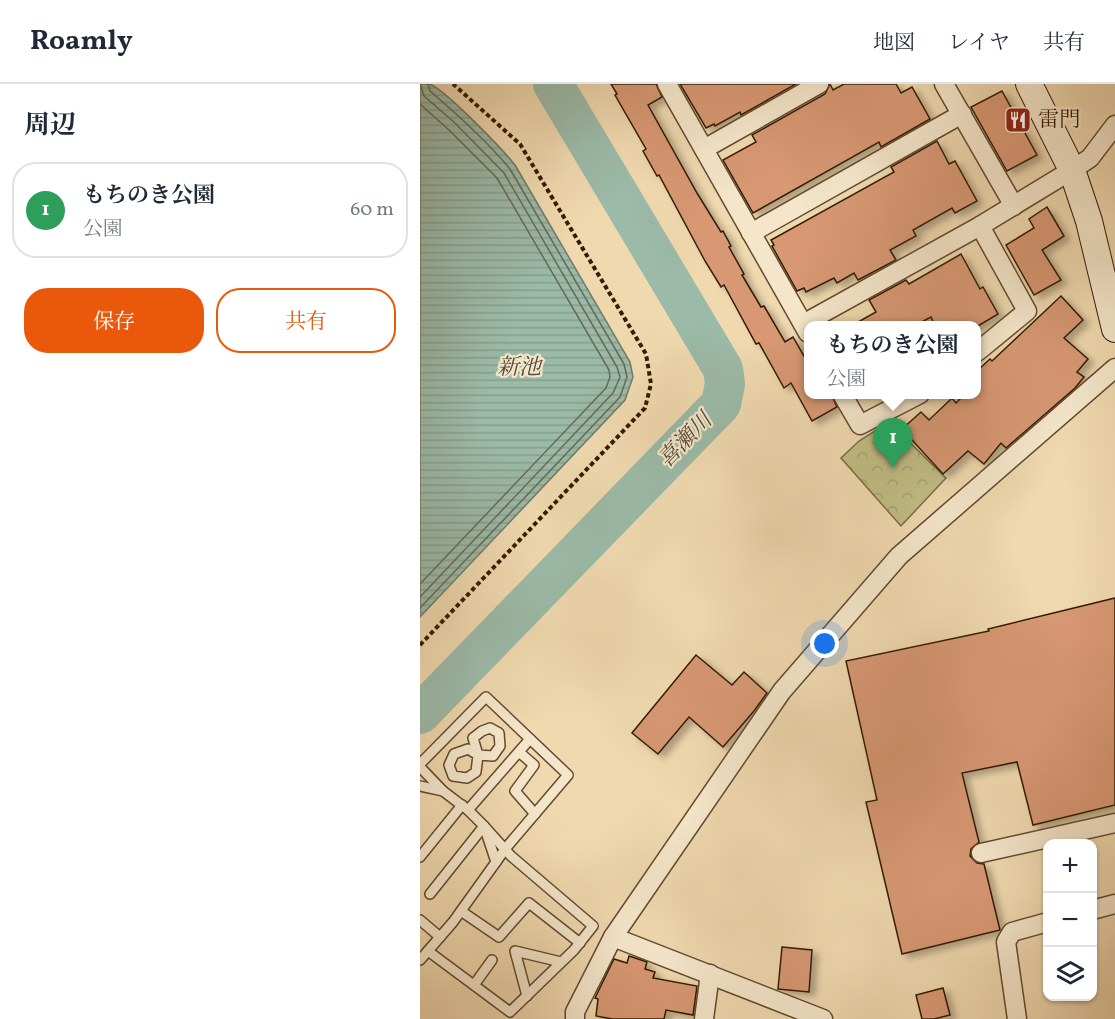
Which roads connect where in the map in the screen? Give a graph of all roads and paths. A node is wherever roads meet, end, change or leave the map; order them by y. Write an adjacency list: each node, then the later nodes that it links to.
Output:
1 (453, 84): 20 (path)
2 (667, 84): 8 (street)
3 (819, 84): 8 (street)
4 (944, 84): 6 (street)
5 (1029, 84): 9 (main road)
6 (962, 114): 10 (street); 12 (street)
7 (1115, 125): 9 (street)
8 (704, 150): 12 (street)
9 (1072, 170): 10 (street); 15 (main road)
10 (1014, 206): 11 (street)
11 (980, 226): 13 (street); 16 (street)
12 (752, 233): 14 (street)
13 (821, 321)
14 (804, 326)
15 (1115, 329)
16 (981, 349)
17 (1115, 368): 43 (street)
18 (846, 399): 19 (street)
19 (910, 399)
20 (420, 645)
21 (511, 720): 22 (lane); 23 (lane); 25 (lane)
22 (500, 733): 22 (lane)
23 (530, 739): 24 (lane); 29 (lane)
24 (519, 752): 28 (lane); 29 (lane)
25 (420, 766): 27 (lane)
26 (420, 786): 27 (lane)
27 (443, 791): 28 (lane)
28 (465, 808): 31 (lane); 34 (lane)
29 (535, 814): 32 (lane)
30 (1115, 823): 33 (street)
31 (483, 826): 32 (lane); 35 (lane); 36 (lane)
32 (505, 849): 35 (lane); 44 (lane)
33 (981, 853)
34 (420, 857)
35 (496, 862): 39 (lane)
36 (430, 894)
37 (1115, 904): 38 (street)
38 (1097, 909)
39 (461, 911): 42 (lane); 44 (lane)
40 (420, 920): 42 (lane)
41 (1043, 923): 55 (street)
42 (440, 937): 45 (lane)
43 (613, 937): 49 (street); 52 (street)
44 (580, 943): 48 (lane)
45 (428, 951): 46 (lane); 50 (lane)
46 (420, 960)
47 (492, 960): 50 (lane)
48 (561, 962): 51 (lane); 51 (lane)
49 (710, 974): 53 (street); 54 (street)
50 (474, 985): 51 (lane)
51 (527, 996)
52 (575, 1019)
53 (704, 1019)
54 (823, 1019)
55 (1017, 1019)

